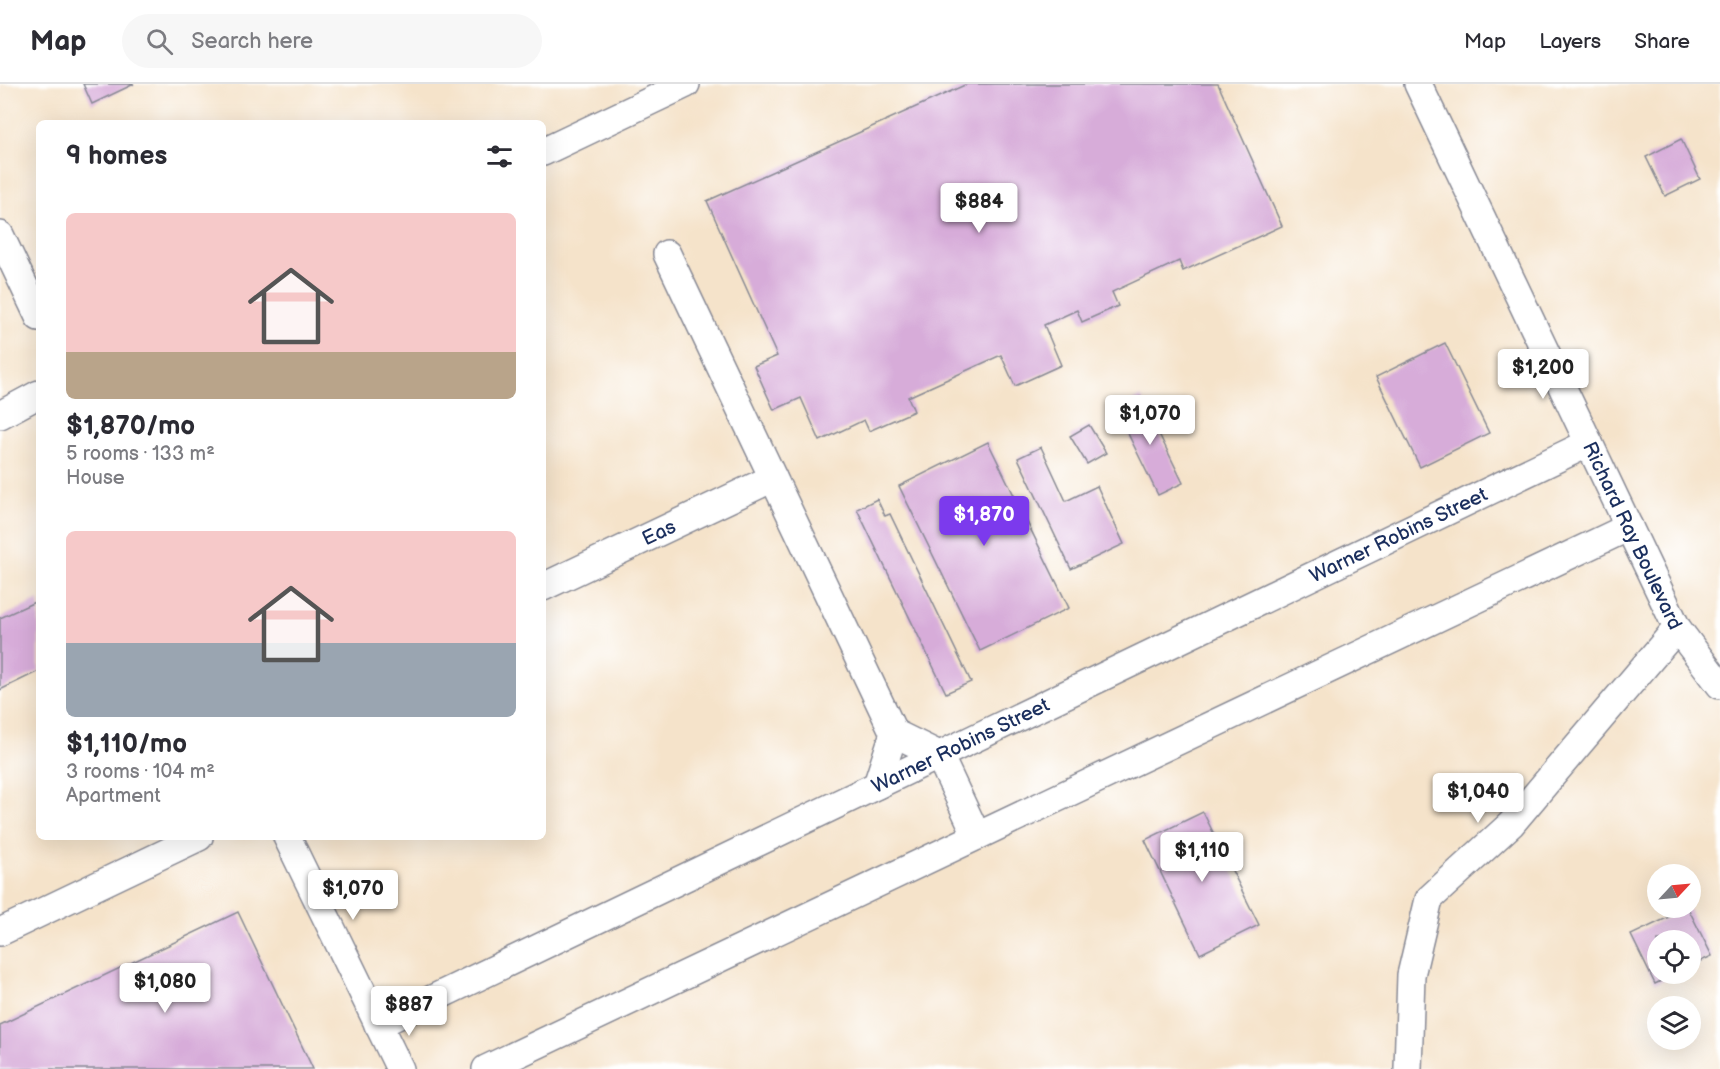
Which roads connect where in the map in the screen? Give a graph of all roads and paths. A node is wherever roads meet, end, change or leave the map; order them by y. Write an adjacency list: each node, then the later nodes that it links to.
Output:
1 (686, 84): 3 (street)
2 (1418, 84): 9 (street, Richard Ray Boulevard)
3 (546, 151)
4 (0, 235): 6 (street)
5 (667, 254): 10 (street)
6 (36, 311)
7 (36, 396): 8 (street)
8 (0, 415)
9 (1588, 443): 11 (street, Richard Ray Boulevard); 16 (street, Warner Robins Street)
10 (773, 478): 12 (street, Eas); 15 (street)
11 (1629, 527): 13 (street, Richard Ray Boulevard); 18 (street)
12 (546, 585)
13 (1677, 628): 14 (street, Richard Ray Boulevard); 25 (street)
14 (1720, 685)
15 (894, 733): 16 (street); 17 (street)
16 (939, 755): 17 (street, Warner Robins Street); 18 (street)
17 (877, 785): 22 (street, Warner Robins Street)
18 (977, 836): 24 (street)
19 (193, 840): 21 (street)
20 (288, 840): 22 (street)
21 (0, 932)
22 (378, 1025): 23 (street)
23 (400, 1069)
24 (486, 1069)
25 (1408, 1069)

